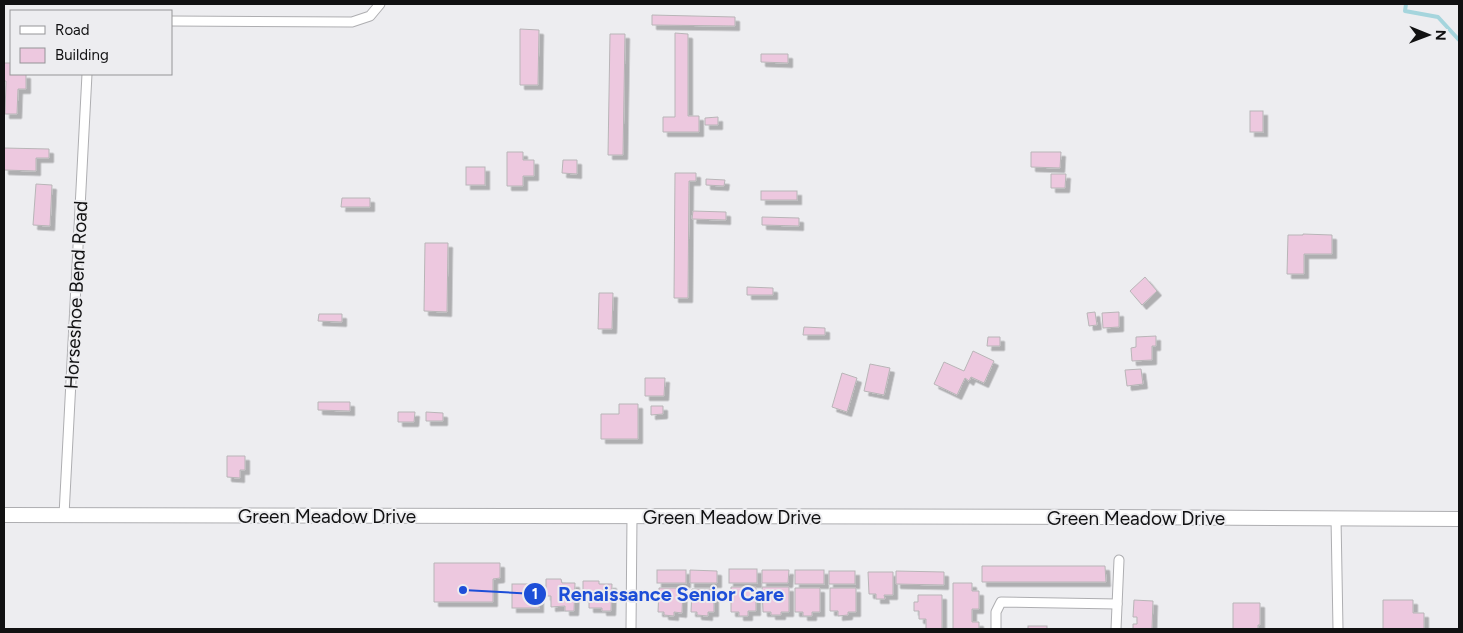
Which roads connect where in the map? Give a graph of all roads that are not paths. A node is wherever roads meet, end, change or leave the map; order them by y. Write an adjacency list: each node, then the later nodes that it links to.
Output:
1 (380, 4): 2 (street)
2 (172, 21)
3 (87, 75): 5 (street, Horseshoe Bend Road)
4 (4, 515): 5 (main road, Green Meadow Drive)
5 (64, 515): 6 (main road, Green Meadow Drive)
6 (632, 517): 7 (main road, Green Meadow Drive); 11 (street)
7 (1336, 518): 8 (main road, Green Meadow Drive); 14 (street)
8 (1459, 519)
9 (1119, 560): 10 (street)
10 (1117, 604): 12 (street); 13 (street)
11 (630, 629)
12 (996, 629)
13 (1116, 629)
14 (1338, 629)

